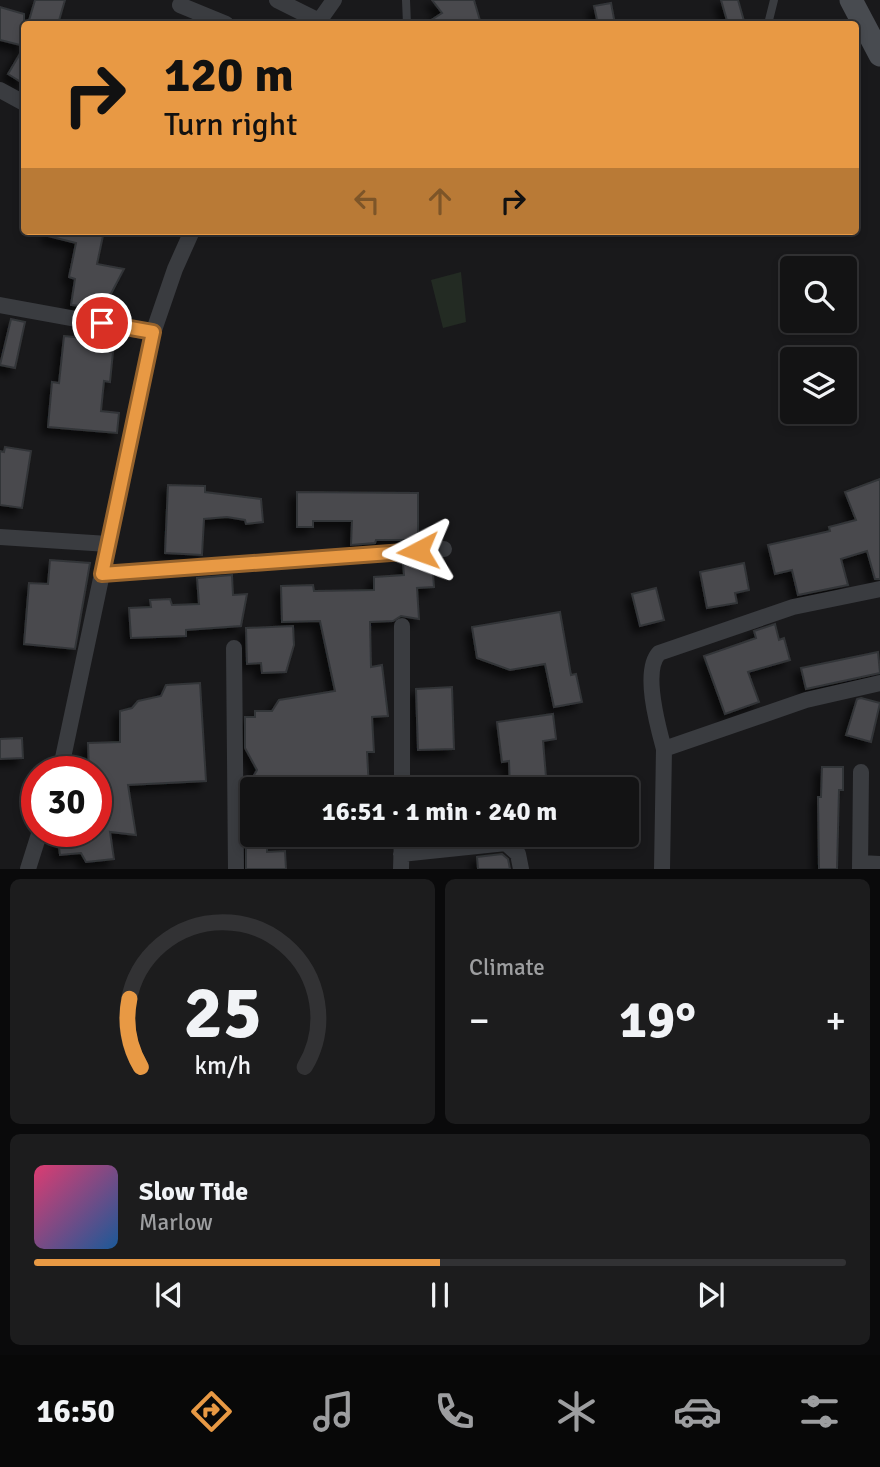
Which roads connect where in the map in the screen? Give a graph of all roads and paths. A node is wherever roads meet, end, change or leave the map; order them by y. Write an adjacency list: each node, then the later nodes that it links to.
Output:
1 (277, 0): 8 (street)
2 (334, 0): 9 (street)
3 (406, 0): 10 (lane)
4 (774, 0): 11 (lane)
5 (855, 1): 12 (main road)
6 (180, 5): 7 (street)
7 (219, 21)
8 (314, 21)
9 (319, 21)
10 (407, 21)
11 (769, 21)
12 (880, 55)
13 (0, 90): 14 (street)
14 (21, 101)
15 (190, 235): 17 (street)
16 (0, 305): 17 (street)
17 (153, 332): 19 (street)
18 (0, 537): 19 (street)
19 (108, 544): 21 (street)
20 (444, 549): 21 (street)
21 (102, 574): 27 (street)
22 (880, 589): 26 (street)
23 (402, 626): 29 (street)
24 (234, 648): 35 (street)
25 (880, 683): 26 (street)
26 (664, 749): 37 (street)
27 (63, 756)
28 (861, 772): 33 (street)
29 (402, 777)
30 (35, 847): 34 (street)
31 (401, 861): 36 (street)
32 (880, 864): 33 (street)
33 (860, 866)
34 (28, 869)
35 (236, 869)
36 (521, 869)
37 (662, 869)

